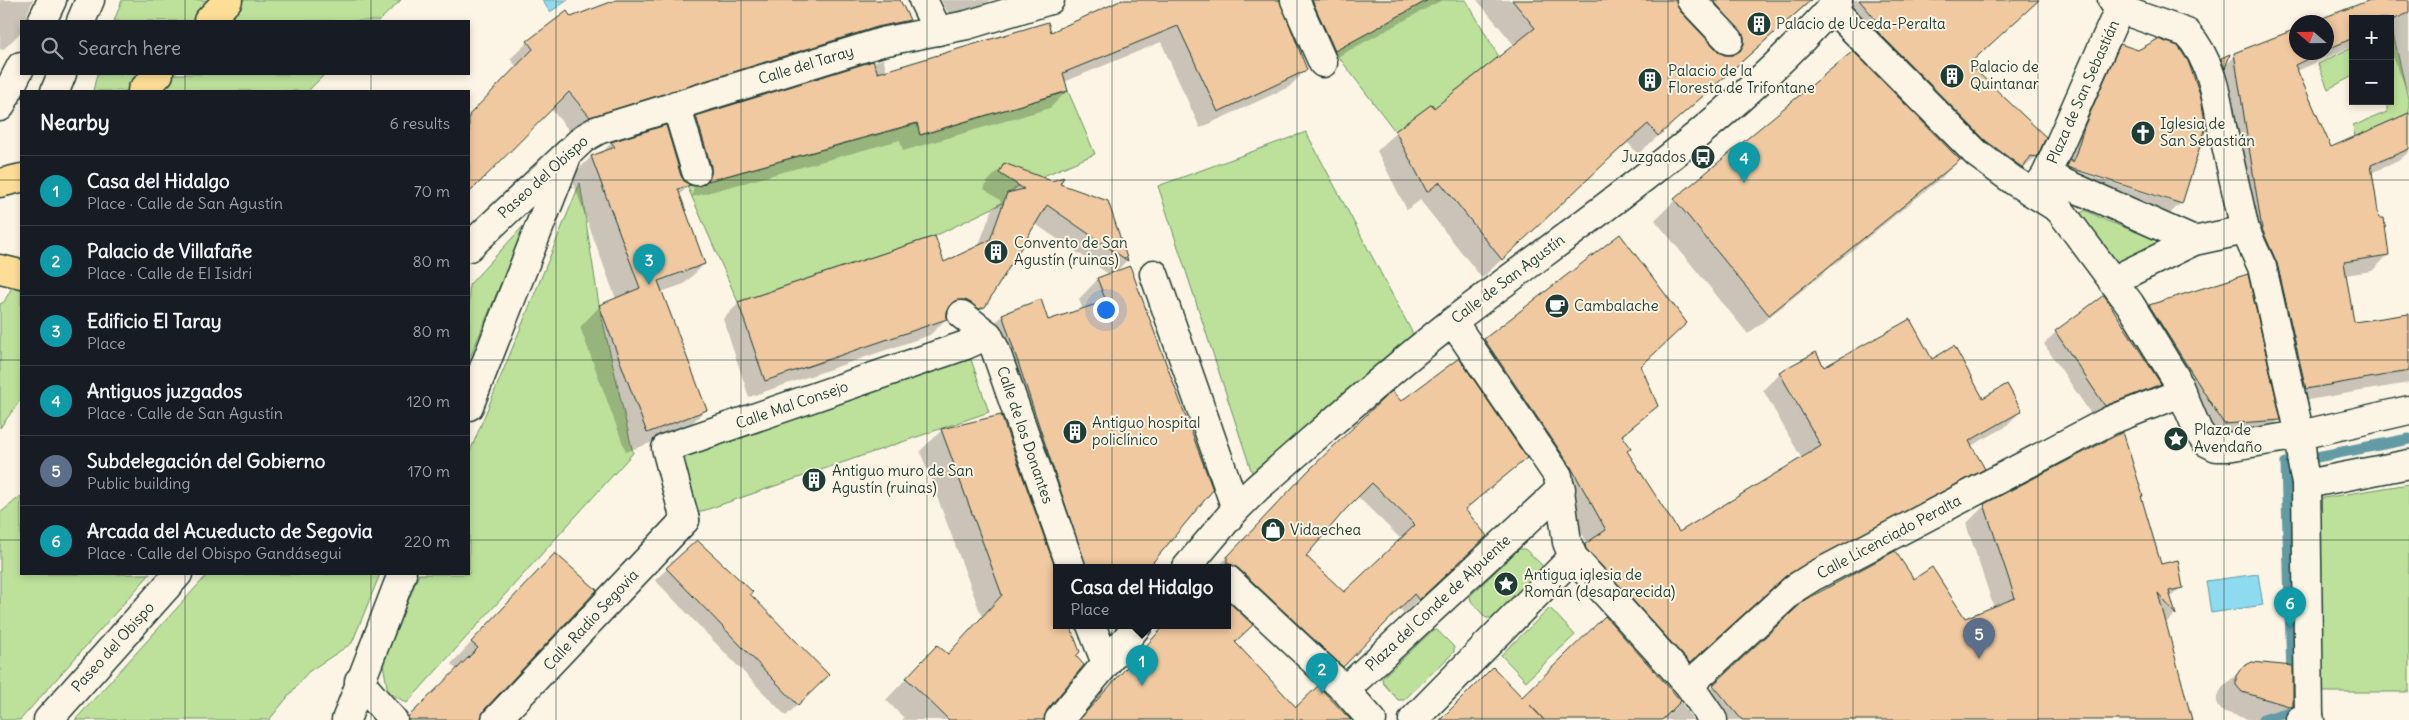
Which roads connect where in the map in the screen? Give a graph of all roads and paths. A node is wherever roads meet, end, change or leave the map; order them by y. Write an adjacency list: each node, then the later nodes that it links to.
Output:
1 (52, 0): 10 (street)
2 (90, 0): 11 (street)
3 (228, 0): 12 (main road)
4 (923, 0): 13 (street)
5 (1050, 0): 13 (street, Calle del Taray)
6 (1295, 0): 15 (street)
7 (1691, 0): 14 (street)
8 (1834, 4): 28 (street); 35 (street, Calle de San Agustín)
9 (2115, 5): 28 (street, Plaza de San Sebastián); 29 (street)
10 (42, 20)
11 (82, 20)
12 (209, 20)
13 (938, 31): 21 (street, Calle del Taray)
14 (1729, 40)
15 (1323, 63)
16 (20, 68): 22 (street)
17 (62, 75): 19 (street)
18 (158, 75): 20 (main road)
19 (55, 90)
20 (143, 90)
21 (676, 105): 23 (street, Calle del Taray); 25 (street)
22 (0, 107)
23 (598, 130): 24 (street, Paseo del Obispo)
24 (567, 155): 31 (street, Paseo del Obispo); 38 (street)
25 (696, 171)
26 (20, 178): 27 (main road)
27 (0, 183)
28 (2040, 184): 30 (street, Plaza de San Sebastián); 33 (street)
29 (2245, 230): 30 (street); 40 (street)
30 (2194, 241): 33 (street)
31 (470, 246)
32 (1154, 274): 43 (street)
33 (2112, 280): 37 (street)
34 (962, 315): 36 (street)
35 (1453, 322): 42 (street); 43 (street, Calle de San Agustín)
36 (988, 334): 44 (street, Calle Mal Consejo); 47 (street, Calle de los Donantes)
37 (2178, 385): 40 (street); 55 (street, Calle Licenciado Peralta)
38 (470, 403)
39 (2409, 410): 40 (street)
40 (2303, 459): 41 (street); 57 (street)
41 (2409, 464)
42 (1561, 488): 45 (street); 56 (street, Plaza del Conde de Alpuente)
43 (1236, 509): 46 (street, Calle de San Agustín)
44 (685, 520): 61 (street, Calle Radio Segovia)
45 (1573, 556): 55 (street); 64 (street)
46 (1200, 563)
47 (1070, 564)
48 (177, 575): 58 (street, Paseo del Obispo)
49 (402, 575): 54 (street)
50 (1231, 583): 56 (street)
51 (1093, 629): 53 (street)
52 (1135, 629): 53 (street)
53 (1106, 663): 62 (street)
54 (359, 681): 59 (street); 60 (street)
55 (1688, 685): 65 (street)
56 (1345, 690): 63 (street)
57 (2306, 719)
58 (48, 720)
59 (346, 720)
60 (393, 720)
61 (496, 720)
62 (1059, 720)
63 (1372, 720)
64 (1413, 720)
65 (1713, 720)

